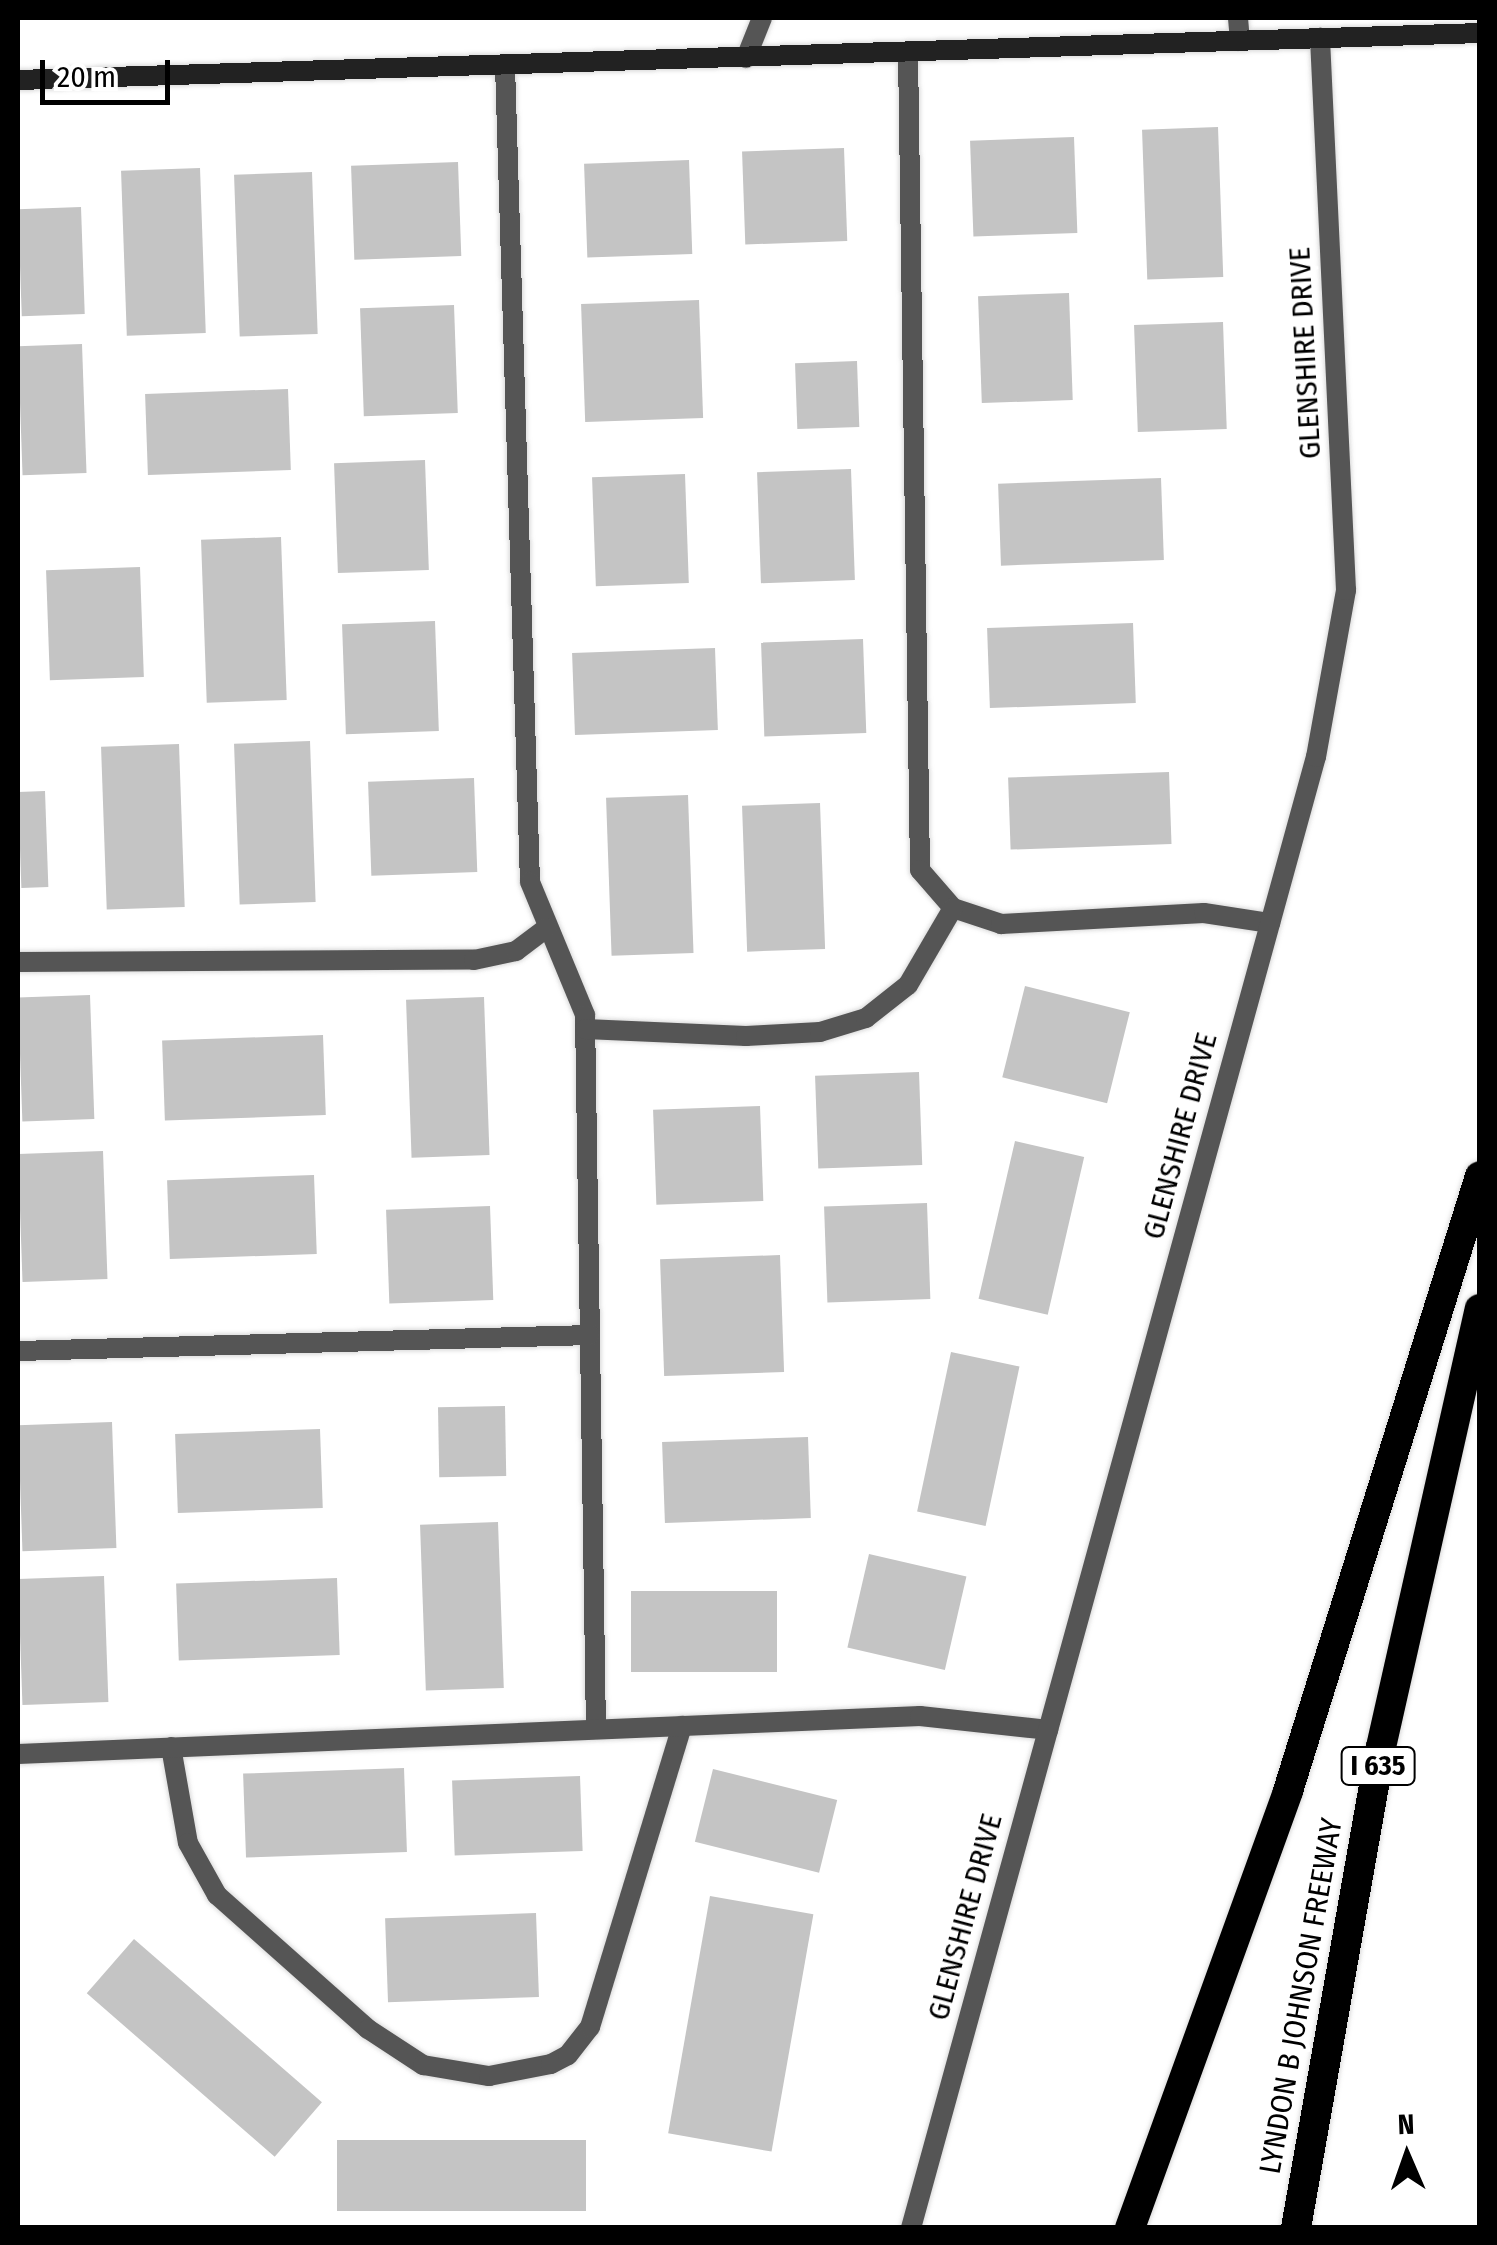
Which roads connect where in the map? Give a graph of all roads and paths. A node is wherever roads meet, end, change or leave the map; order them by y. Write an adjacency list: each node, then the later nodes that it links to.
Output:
1 (762, 18): 7 (street)
2 (1238, 18): 5 (street)
3 (1480, 32): 4 (street)
4 (1320, 38): 5 (street); 11 (street, GLENSHIRE DRIVE)
5 (1240, 41): 6 (street)
6 (908, 52): 7 (street); 10 (street)
7 (746, 58): 8 (street)
8 (505, 64): 9 (street); 12 (street)
9 (18, 80)
10 (954, 908): 11 (street); 14 (street)
11 (1270, 922): 21 (street, GLENSHIRE DRIVE)
12 (546, 928): 13 (street); 14 (street)
13 (18, 962)
14 (585, 1029): 17 (street)
15 (1480, 1176): 25 (highway)
16 (1480, 1308): 26 (highway, LYNDON B JOHNSON FREEWAY / I 635)
17 (590, 1335): 18 (street); 20 (street)
18 (18, 1351)
19 (682, 1726): 20 (street); 21 (street); 22 (street)
20 (596, 1730): 22 (street)
21 (1048, 1730): 24 (street, GLENSHIRE DRIVE)
22 (171, 1747): 23 (street)
23 (18, 1754)
24 (911, 2228)
25 (1130, 2228)
26 (1296, 2228)

